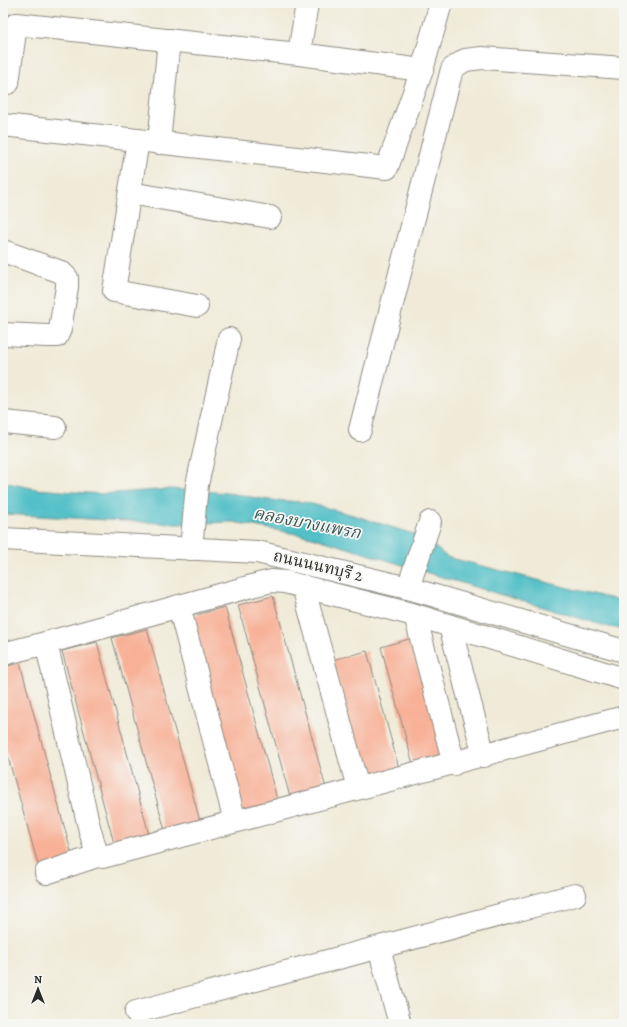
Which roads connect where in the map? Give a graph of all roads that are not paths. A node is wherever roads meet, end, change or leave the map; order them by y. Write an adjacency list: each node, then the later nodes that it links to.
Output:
1 (307, 3): 4 (street)
2 (442, 3): 6 (street)
3 (169, 40): 4 (street); 7 (street); 9 (street)
4 (299, 54): 6 (street)
5 (624, 68): 18 (street)
6 (422, 70): 9 (street)
7 (8, 83)
8 (3, 125): 9 (street)
9 (149, 142): 10 (street)
10 (130, 193): 11 (street); 13 (street)
11 (270, 217)
12 (3, 251): 14 (street)
13 (197, 306)
14 (3, 334)
15 (229, 339): 21 (street)
16 (3, 422): 17 (street)
17 (56, 427)
18 (360, 430)
19 (428, 527): 22 (street)
20 (3, 539): 21 (street, ถนนนนทบุรี 2)
21 (191, 549): 22 (street, ถนนนนทบุรี 2)
22 (410, 582): 28 (street, ถนนนนทบุรี 2)
23 (303, 586): 24 (street); 25 (street); 34 (street)
24 (179, 606): 27 (street); 35 (street)
25 (415, 615): 26 (street); 33 (street)
26 (450, 626): 30 (street); 32 (street)
27 (46, 643): 29 (street); 36 (street)
28 (624, 651)
29 (3, 654)
30 (624, 679)
31 (624, 717): 32 (street)
32 (484, 756): 33 (street)
33 (454, 764): 34 (street)
34 (358, 788): 35 (street)
35 (235, 821): 36 (street)
36 (100, 855): 37 (street)
37 (46, 873)
38 (575, 895): 39 (street)
39 (379, 948): 40 (street); 41 (street)
40 (136, 1012)
41 (400, 1024)

